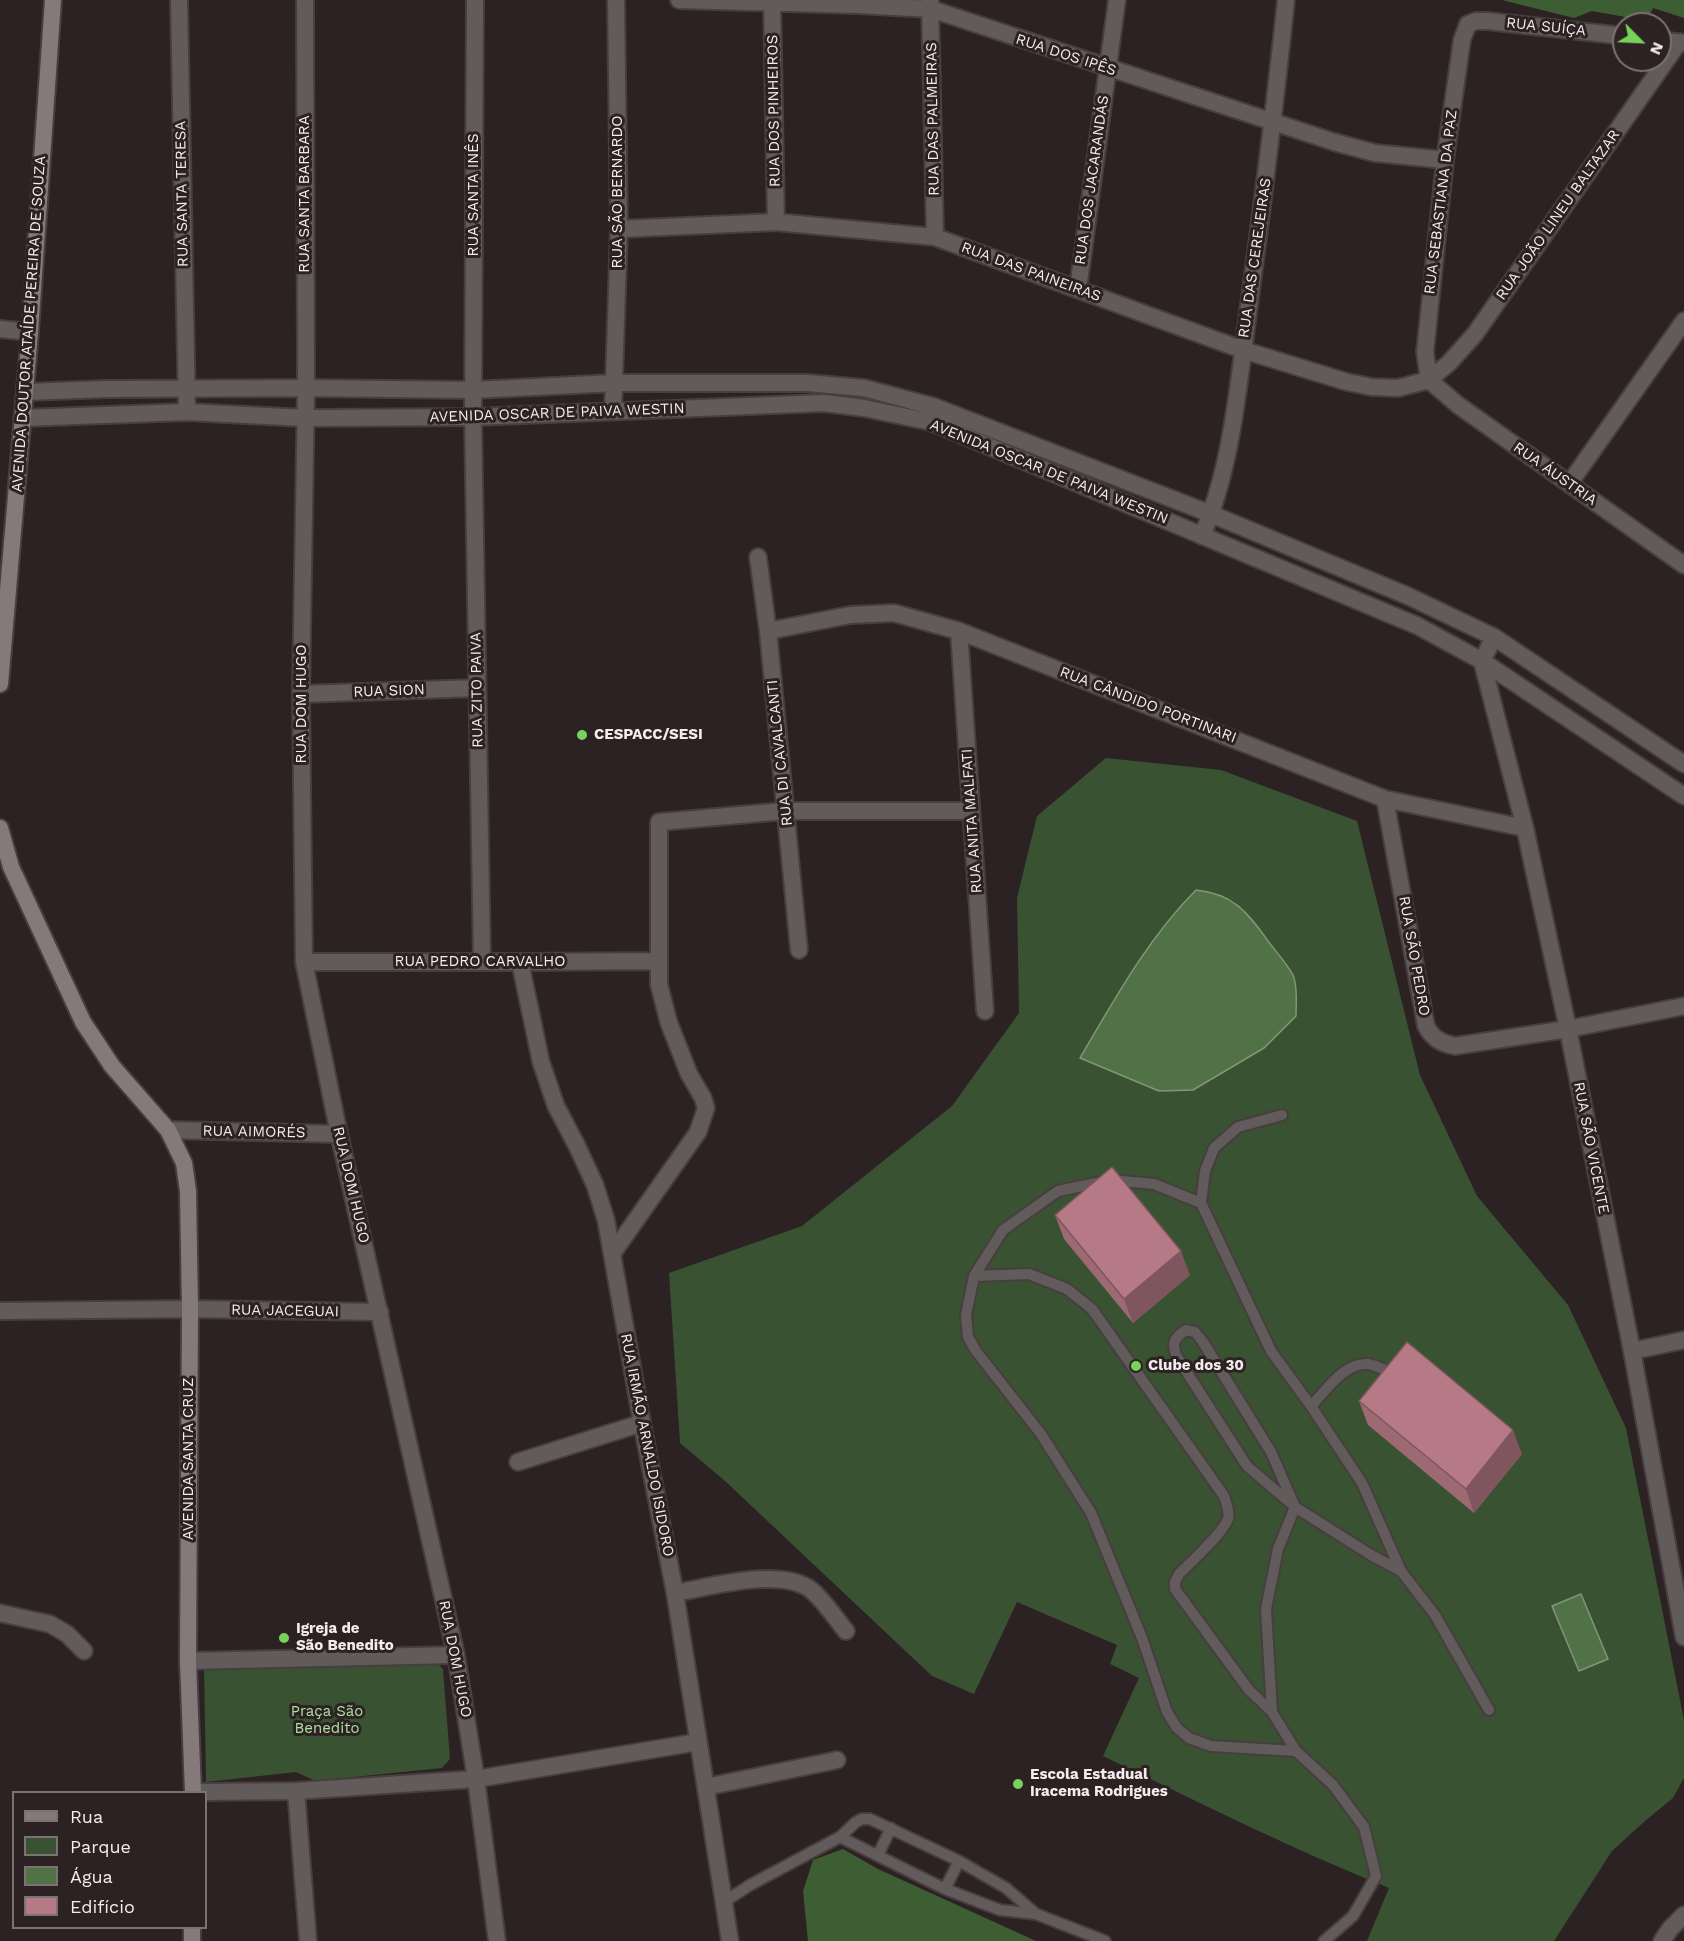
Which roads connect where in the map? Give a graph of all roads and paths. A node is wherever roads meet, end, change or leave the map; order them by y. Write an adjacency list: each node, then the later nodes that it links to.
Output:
1 (53, 0): 23 (main road, AVENIDA DOUTOR ATAÍDE PEREIRA DE SOUZA)
2 (179, 0): 29 (street, RUA SANTA TERESA)
3 (305, 0): 27 (street, RUA SANTA BARBARA)
4 (475, 0): 30 (street, RUA SANTA INÊS)
5 (616, 0): 18 (street, RUA SÃO BERNARDO)
6 (679, 0): 9 (street, RUA DOS IPÊS)
7 (1117, 0): 14 (street, RUA DOS JACARANDÁS)
8 (1286, 0): 15 (street, RUA DAS CEREJEIRAS)
9 (772, 1): 10 (street, RUA DOS IPÊS); 17 (street, RUA DOS PINHEIROS)
10 (930, 5): 14 (street, RUA DOS IPÊS); 19 (street, RUA DAS PALMEIRAS)
11 (1468, 24): 12 (street, RUA SUÍÇA); 16 (street, RUA SEBASTIANA DA PAZ)
12 (1612, 35)
13 (1682, 42): 25 (street, RUA JOÃO LINEU BALTAZAR)
14 (1107, 69): 15 (street, RUA DOS IPÊS); 20 (street, RUA DOS JACARANDÁS)
15 (1274, 122): 16 (street, RUA DOS IPÊS); 24 (street, RUA DAS CEREJEIRAS)
16 (1444, 160): 25 (street, RUA SEBASTIANA DA PAZ)
17 (776, 222): 18 (street, RUA DAS PAINEIRAS); 19 (street, RUA DAS PAINEIRAS)
18 (619, 229): 26 (street, RUA SÃO BERNARDO)
19 (935, 237): 20 (street, RUA DAS PAINEIRAS)
20 (1078, 289): 24 (street, RUA DAS PAINEIRAS)
21 (1684, 321): 39 (street)
22 (0, 329): 23 (street)
23 (30, 332): 31 (main road, AVENIDA DOUTOR ATAÍDE PEREIRA DE SOUZA)
24 (1243, 350): 25 (street, RUA DAS PAINEIRAS); 40 (street, RUA DAS CEREJEIRAS)
25 (1429, 380): 39 (street, RUA ÁUSTRIA)
26 (615, 383): 30 (street, AVENIDA OSCAR DE PAIVA WESTIN); 32 (street, RUA SÃO BERNARDO); 35 (street, AVENIDA OSCAR DE PAIVA WESTIN)
27 (306, 388): 29 (street, AVENIDA OSCAR DE PAIVA WESTIN); 30 (street, AVENIDA OSCAR DE PAIVA WESTIN); 38 (street, RUA SANTA BARBARA)
28 (107, 389): 29 (street, AVENIDA OSCAR DE PAIVA WESTIN); 31 (street, AVENIDA OSCAR DE PAIVA WESTIN); 34 (street)
29 (186, 389): 33 (street, RUA SANTA TERESA)
30 (473, 390): 36 (street, RUA SANTA INÊS)
31 (25, 392): 37 (main road, AVENIDA DOUTOR ATAÍDE PEREIRA DE SOUZA)
32 (613, 411): 35 (street, AVENIDA OSCAR DE PAIVA WESTIN); 36 (street, AVENIDA OSCAR DE PAIVA WESTIN)
33 (187, 412): 34 (street, AVENIDA OSCAR DE PAIVA WESTIN); 38 (street, AVENIDA OSCAR DE PAIVA WESTIN)
34 (108, 414): 37 (street, AVENIDA OSCAR DE PAIVA WESTIN)
35 (933, 415): 40 (street, AVENIDA OSCAR DE PAIVA WESTIN); 41 (street, AVENIDA OSCAR DE PAIVA WESTIN)
36 (472, 417): 38 (street, AVENIDA OSCAR DE PAIVA WESTIN); 49 (street, RUA ZITO PAIVA)
37 (22, 418): 48 (main road, AVENIDA DOUTOR ATAÍDE PEREIRA DE SOUZA)
38 (306, 418): 50 (street, RUA DOM HUGO)
39 (1569, 484): 43 (street, RUA ÁUSTRIA)
40 (1211, 514): 41 (street, RUA DAS CEREJEIRAS); 46 (street, AVENIDA OSCAR DE PAIVA WESTIN)
41 (1202, 536): 47 (street, AVENIDA OSCAR DE PAIVA WESTIN)
42 (758, 557): 45 (street, RUA DI CAVALCANTI)
43 (1684, 565)
44 (959, 630): 45 (street, RUA CÂNDIDO PORTINARI); 53 (street, RUA CÂNDIDO PORTINARI); 55 (street, RUA ANITA MALFATI)
45 (768, 631): 54 (street, RUA DI CAVALCANTI)
46 (1494, 637): 47 (street); 51 (street, AVENIDA OSCAR DE PAIVA WESTIN)
47 (1482, 662): 52 (street, AVENIDA OSCAR DE PAIVA WESTIN); 57 (street, RUA SÃO VICENTE)
48 (0, 684)
49 (477, 688): 50 (street, RUA SION); 61 (street, RUA ZITO PAIVA)
50 (301, 694): 60 (street, RUA DOM HUGO)
51 (1684, 764)
52 (1684, 796)
53 (1385, 799): 57 (street, RUA CÂNDIDO PORTINARI); 65 (street, RUA SÃO PEDRO)
54 (786, 811): 55 (street); 58 (street, RUA DI CAVALCANTI); 59 (street)
55 (971, 811): 64 (street, RUA ANITA MALFATI)
56 (0, 828): 67 (main road)
57 (1525, 828): 65 (street, RUA SÃO VICENTE)
58 (799, 950)
59 (657, 961): 62 (street, RUA PEDRO CARVALHO); 70 (street)
60 (304, 962): 61 (street, RUA PEDRO CARVALHO); 68 (street, RUA DOM HUGO)
61 (482, 962): 62 (street, RUA PEDRO CARVALHO)
62 (520, 962): 70 (street, RUA IRMÃO ARNALDO ISIDORO)
63 (1684, 1006): 65 (street, RUA SÃO PEDRO)
64 (985, 1011)
65 (1568, 1029): 76 (street, RUA SÃO VICENTE)
66 (1282, 1115): 69 (lane)
67 (168, 1130): 68 (street, RUA AIMORÉS); 72 (main road, AVENIDA SANTA CRUZ)
68 (339, 1134): 74 (street, RUA DOM HUGO)
69 (1201, 1203): 71 (lane); 78 (lane)
70 (612, 1254): 79 (street, RUA IRMÃO ARNALDO ISIDORO)
71 (974, 1276): 91 (lane); 93 (lane)
72 (190, 1310): 73 (street, RUA JACEGUAI); 74 (street, RUA JACEGUAI); 89 (main road, AVENIDA SANTA CRUZ)
73 (0, 1311)
74 (380, 1312): 88 (street, RUA DOM HUGO)
75 (1684, 1340): 76 (street)
76 (1632, 1351): 86 (street, RUA SÃO VICENTE)
77 (1395, 1374): 78 (lane)
78 (1311, 1406): 82 (lane)
79 (642, 1423): 80 (street); 83 (street, RUA IRMÃO ARNALDO ISIDORO)
80 (518, 1462)
81 (1295, 1507): 81 (lane); 82 (lane); 91 (lane)
82 (1401, 1571): 90 (lane)
83 (675, 1593): 85 (street); 92 (street, RUA IRMÃO ARNALDO ISIDORO)
84 (0, 1613): 87 (street)
85 (846, 1631)
86 (1684, 1637)
87 (84, 1651)
88 (456, 1655): 89 (street); 95 (street, RUA DOM HUGO)
89 (189, 1661): 97 (main road, AVENIDA SANTA CRUZ)
90 (1489, 1710)
91 (1272, 1712): 93 (lane)
92 (698, 1742): 95 (street); 96 (street, RUA IRMÃO ARNALDO ISIDORO)
93 (1296, 1751): 112 (lane)
94 (837, 1760): 96 (street)
95 (476, 1779): 98 (street); 109 (street, RUA DOM HUGO)
96 (706, 1787): 105 (street, RUA IRMÃO ARNALDO ISIDORO)
97 (193, 1791)
98 (296, 1791): 99 (street); 108 (street)
99 (207, 1792)
100 (891, 1828): 101 (lane); 102 (lane); 103 (lane)
101 (840, 1837): 102 (lane); 105 (lane)
102 (878, 1855): 104 (lane)
103 (959, 1861): 104 (lane); 106 (lane)
104 (945, 1888): 106 (lane)
105 (724, 1902): 110 (street, RUA IRMÃO ARNALDO ISIDORO)
106 (1035, 1914): 111 (lane)
107 (1684, 1915): 113 (street)
108 (308, 1941)
109 (497, 1941)
110 (730, 1941)
111 (1105, 1941)
112 (1324, 1941)
113 (1662, 1941)

